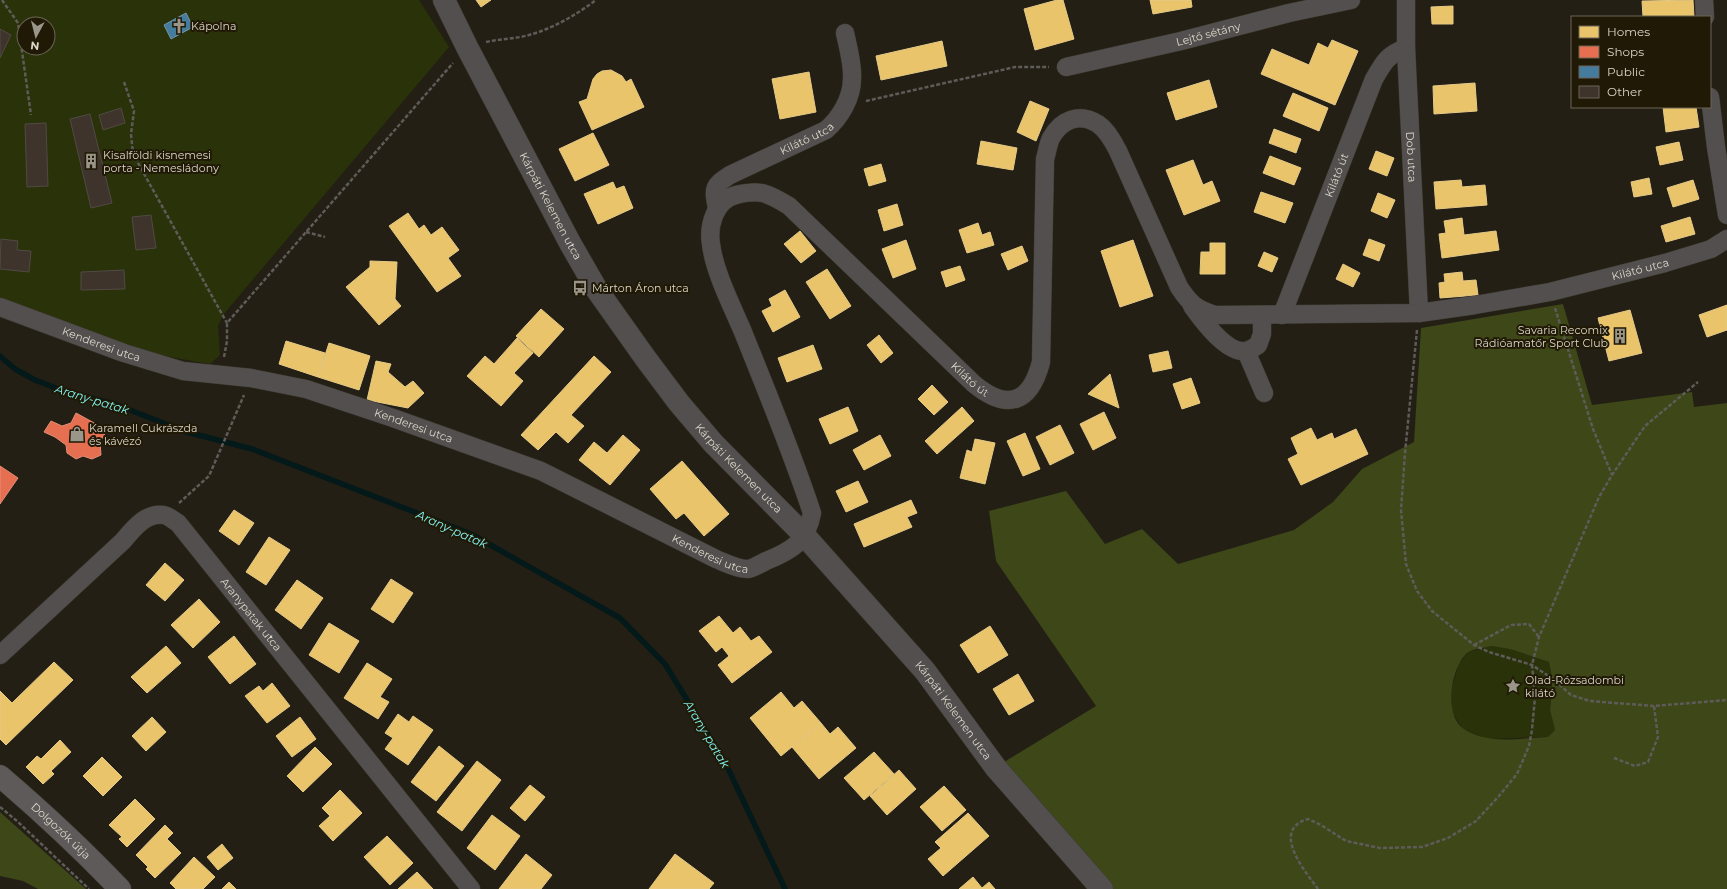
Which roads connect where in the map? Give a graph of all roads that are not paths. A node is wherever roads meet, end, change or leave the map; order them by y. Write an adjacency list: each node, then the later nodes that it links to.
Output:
1 (444, 0): 21 (street, Kárpáti Kelemen utca)
2 (1351, 0): 8 (street, Lejtő sétány)
3 (1406, 0): 7 (street, Dob utca)
4 (1704, 0): 5 (street)
5 (1704, 16)
6 (845, 33): 10 (street, Kilátó utca)
7 (1406, 48): 16 (street, Dob utca); 18 (street, Kilátó út)
8 (1066, 67)
9 (1711, 105): 11 (street)
10 (717, 208): 14 (street, Kilátó út); 21 (street)
11 (1727, 215)
12 (1727, 239): 13 (street, Kilátó utca)
13 (1550, 292): 16 (street, Kilátó út)
14 (1189, 302): 17 (street, Kilátó út); 19 (street)
15 (0, 307): 21 (street, Kenderesi utca)
16 (1419, 313): 18 (street, Kilátó út)
17 (1262, 315): 18 (street, Kilátó út); 19 (street)
18 (1282, 315)
19 (1246, 351): 20 (street)
20 (1264, 394)
21 (804, 535): 26 (street, Kárpáti Kelemen utca)
22 (0, 655): 25 (street, Aranypatak utca)
23 (0, 776): 24 (main road, Dolgozók útja)
24 (120, 889)
25 (471, 889)
26 (1102, 889)

